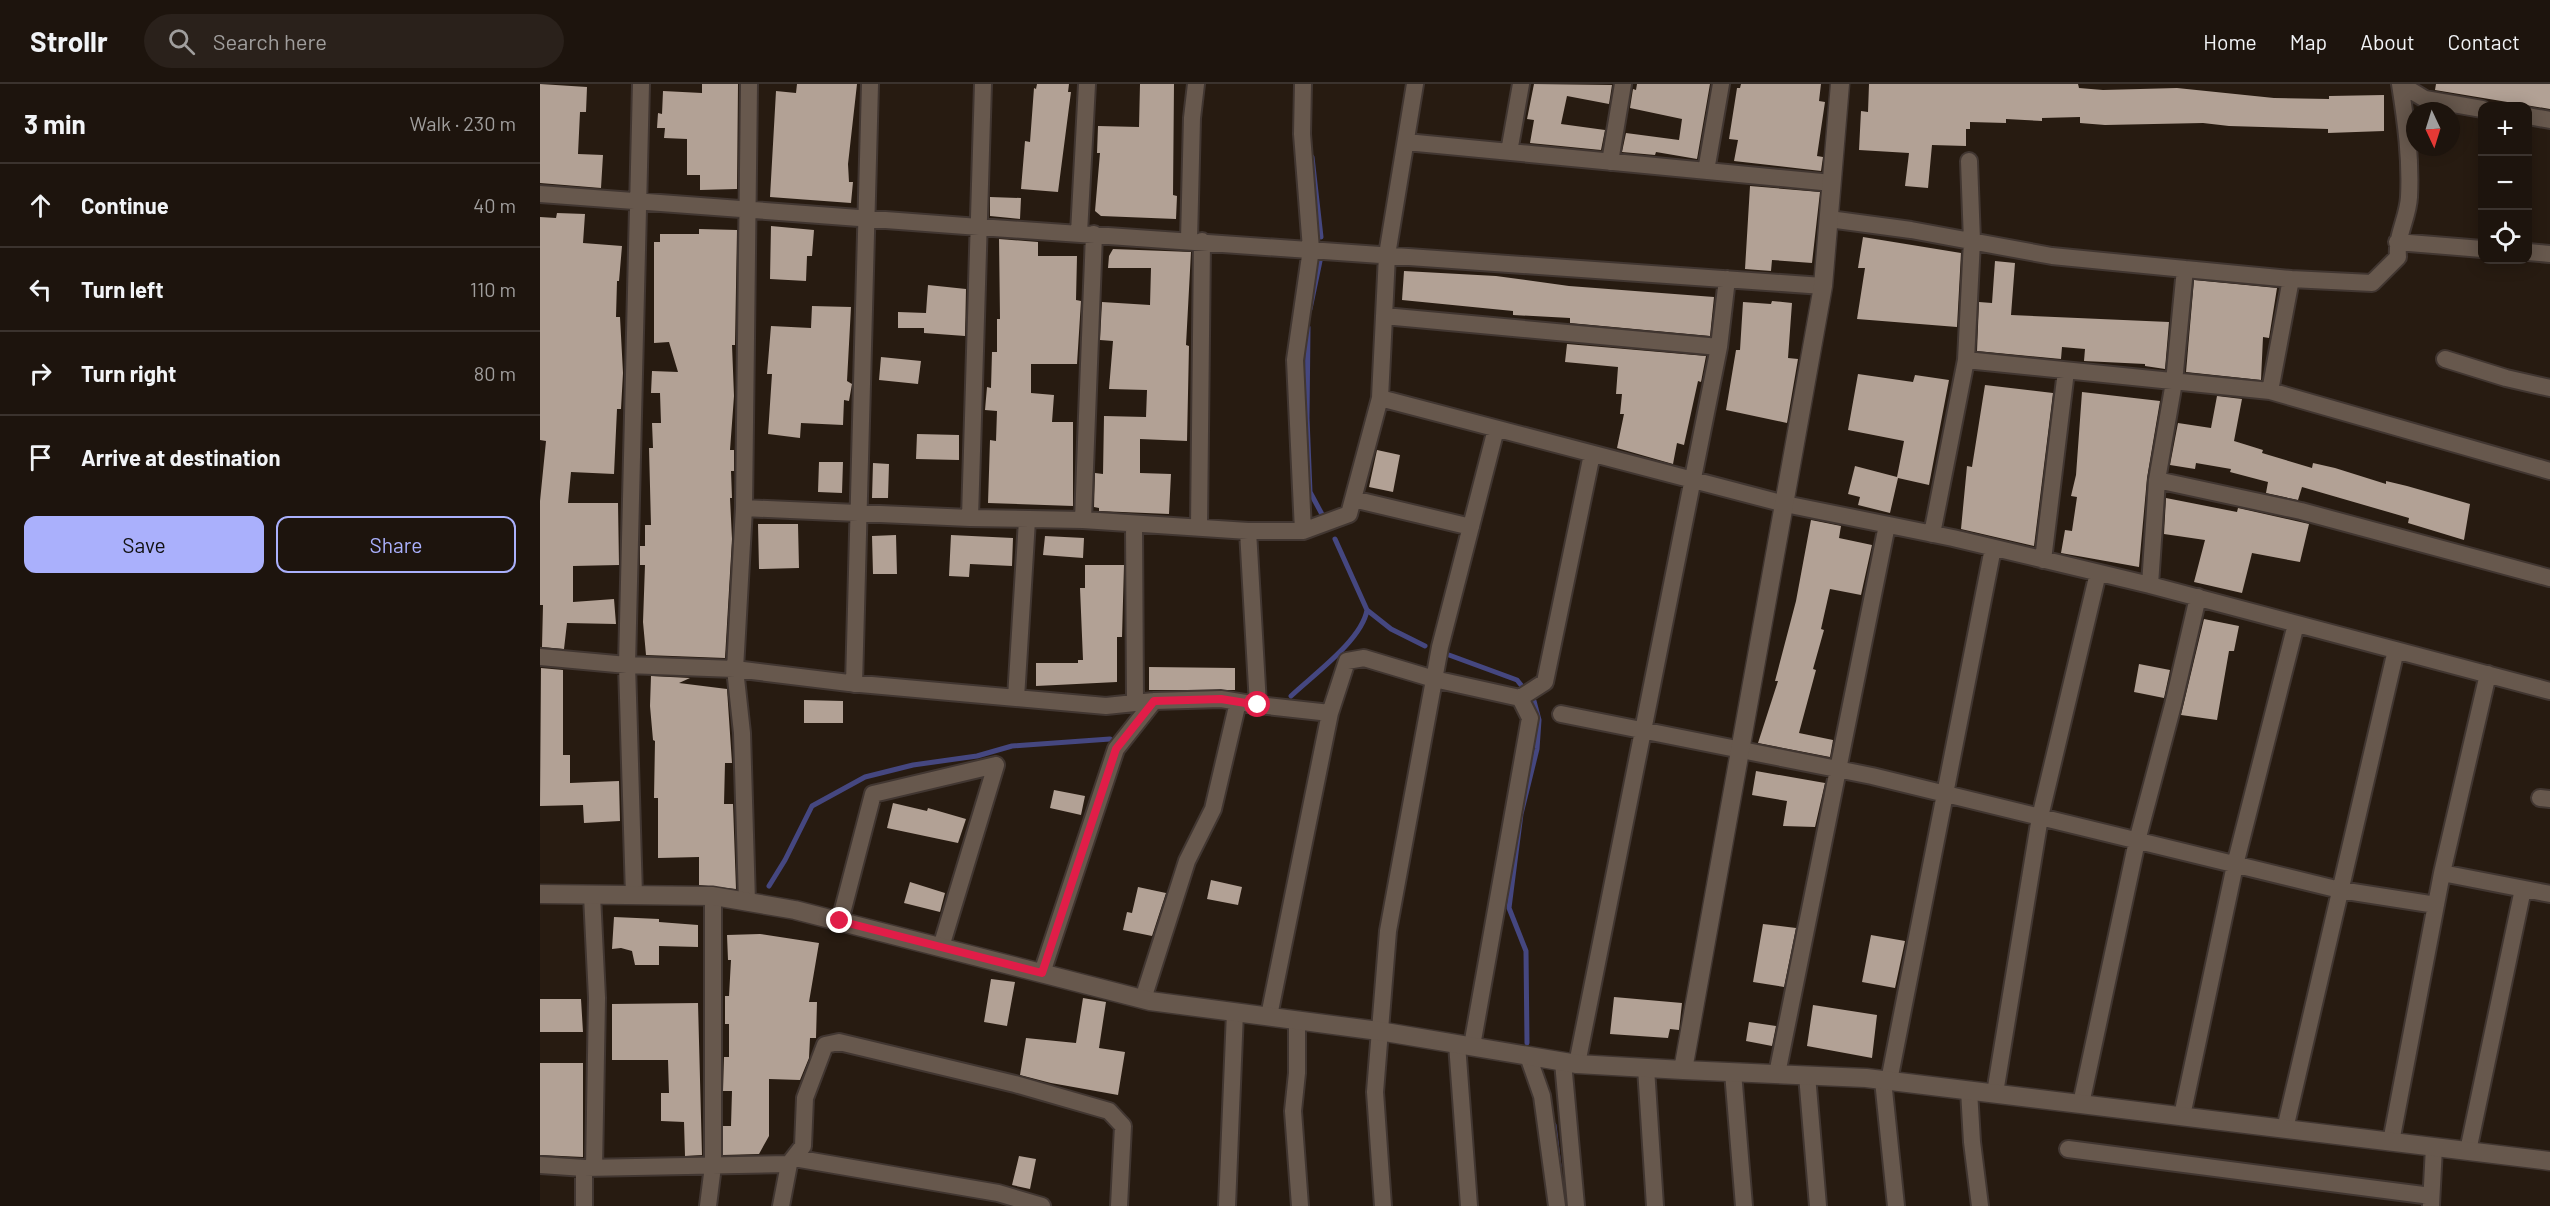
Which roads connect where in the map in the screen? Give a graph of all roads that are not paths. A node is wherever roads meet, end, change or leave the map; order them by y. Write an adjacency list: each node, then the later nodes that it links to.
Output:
1 (642, 84): 24 (street)
2 (749, 84): 25 (street)
3 (870, 84): 26 (street)
4 (983, 84): 28 (street)
5 (1087, 84): 29 (street)
6 (1196, 84): 30 (street)
7 (1303, 84): 33 (street)
8 (1415, 84): 17 (street)
9 (1521, 84): 18 (street)
10 (1623, 84): 20 (street)
11 (1721, 84): 21 (street)
12 (1840, 84): 22 (street)
13 (2400, 84): 14 (street); 32 (street)
14 (2478, 108)
15 (2532, 117): 16 (street)
16 (2550, 120)
17 (1406, 142): 18 (street); 37 (street)
18 (1509, 152): 20 (street)
19 (1969, 161): 31 (street)
20 (1610, 162): 21 (street)
21 (1706, 171): 22 (street)
22 (1832, 183): 27 (street)
23 (540, 194): 24 (street)
24 (639, 201): 25 (street); 79 (street)
25 (747, 209): 26 (street); 58 (street)
26 (865, 217): 28 (street); 59 (street)
27 (1829, 219): 31 (street); 41 (street)
28 (979, 227): 29 (street); 60 (street)
29 (1086, 233): 30 (street); 62 (street)
30 (1195, 241): 33 (street); 66 (street)
31 (1972, 241): 38 (street); 45 (street)
32 (2397, 242): 34 (street); 40 (street)
33 (1311, 249): 37 (street); 68 (street)
34 (2478, 249)
35 (2532, 252): 36 (street)
36 (2550, 254)
37 (1387, 255): 39 (street); 42 (street)
38 (2185, 268): 40 (street); 47 (street)
39 (1727, 279): 41 (street); 43 (street)
40 (2291, 279): 49 (street)
41 (1823, 286): 57 (street)
42 (1384, 316): 43 (street); 50 (street)
43 (1719, 347): 54 (street)
44 (2445, 359): 48 (street)
45 (1966, 360): 46 (street); 69 (street)
46 (2066, 371): 47 (street); 71 (street)
47 (2174, 382): 49 (street); 55 (street)
48 (2550, 388)
49 (2270, 391): 53 (street)
50 (1380, 398): 51 (street); 56 (street)
51 (1496, 429): 52 (street); 65 (street)
52 (1592, 454): 54 (street); 86 (street)
53 (2550, 471)
54 (1690, 480): 57 (street); 93 (street)
55 (2157, 480): 73 (street); 74 (street)
56 (1353, 499): 65 (street); 68 (street)
57 (1785, 504): 64 (street); 94 (street)
58 (744, 508): 59 (street); 80 (street)
59 (857, 512): 60 (street); 83 (street)
60 (970, 518): 61 (street)
61 (1027, 520): 62 (street); 85 (street)
62 (1083, 520): 63 (street)
63 (1134, 524): 66 (street); 89 (street)
64 (1887, 525): 69 (street); 95 (street)
65 (1471, 526): 82 (street)
66 (1200, 528): 67 (street)
67 (1248, 531): 68 (street); 90 (street)
68 (1303, 531)
69 (1932, 534): 70 (street)
70 (1993, 548): 71 (street); 96 (street)
71 (2043, 560): 72 (street)
72 (2098, 573): 74 (street); 97 (street)
73 (2550, 578)
74 (2150, 585): 75 (street)
75 (2198, 597): 76 (street); 98 (street)
76 (2296, 624): 77 (street); 99 (street)
77 (2396, 650): 81 (street); 102 (street)
78 (540, 657): 79 (street)
79 (627, 666): 80 (street); 106 (street)
80 (735, 669): 83 (street); 108 (street)
81 (2488, 674): 84 (street); 100 (street)
82 (1434, 679): 86 (street); 91 (street); 117 (street)
83 (854, 684): 85 (street)
84 (2550, 692)
85 (1016, 698): 89 (street)
86 (1520, 698): 118 (street)
87 (1154, 701): 88 (street); 89 (street); 112 (street)
88 (1238, 702): 90 (street); 113 (street)
89 (1135, 703)
90 (1258, 705): 91 (street)
91 (1330, 712): 115 (street)
92 (1561, 714): 93 (street)
93 (1642, 728): 94 (street); 120 (street)
94 (1741, 748): 95 (street); 122 (street)
95 (1838, 768): 96 (street); 124 (street)
96 (1943, 793): 97 (street); 126 (street)
97 (2040, 817): 98 (street); 128 (street)
98 (2137, 841): 99 (street); 129 (street)
99 (2235, 865): 102 (street); 130 (street)
100 (2442, 873): 101 (street); 109 (street)
101 (2523, 889): 104 (street); 135 (street)
102 (2340, 890): 109 (street); 131 (street)
103 (540, 894): 105 (street)
104 (2550, 894)
105 (592, 895): 106 (street); 140 (street)
106 (634, 895): 107 (street)
107 (712, 896): 108 (street); 139 (street)
108 (747, 902): 110 (street)
109 (2436, 905): 132 (street)
110 (840, 921): 111 (street); 111 (street)
111 (941, 947): 112 (street)
112 (1042, 973): 113 (street)
113 (1143, 999): 114 (street)
114 (1235, 1012): 115 (street); 147 (street)
115 (1269, 1016): 116 (street)
116 (1297, 1020): 117 (street); 148 (street)
117 (1378, 1031): 118 (street); 149 (street)
118 (1464, 1045): 119 (street); 150 (street)
119 (1528, 1056): 120 (street); 151 (street)
120 (1570, 1063): 121 (street); 152 (street)
121 (1646, 1068): 122 (street); 153 (street)
122 (1683, 1070): 123 (street)
123 (1733, 1072): 124 (street); 154 (street)
124 (1778, 1074): 125 (street)
125 (1807, 1076): 126 (street); 155 (street)
126 (1886, 1080): 127 (street); 156 (street)
127 (1969, 1090): 128 (street); 157 (street)
128 (1995, 1093): 129 (street)
129 (2081, 1104): 130 (street)
130 (2182, 1116): 131 (street)
131 (2285, 1129): 132 (street)
132 (2391, 1142): 133 (street)
133 (2434, 1147): 135 (street); 141 (street)
134 (2068, 1149): 141 (street)
135 (2468, 1151): 137 (street)
136 (791, 1161): 139 (street); 144 (street); 145 (street); 146 (street)
137 (2550, 1161)
138 (540, 1166): 140 (street)
139 (713, 1166): 140 (street); 143 (street)
140 (589, 1168): 142 (street)
141 (2431, 1201)
142 (584, 1206)
143 (708, 1206)
144 (781, 1206)
145 (1042, 1206)
146 (1119, 1206)
147 (1227, 1206)
148 (1300, 1206)
149 (1383, 1206)
150 (1469, 1206)
151 (1557, 1206)
152 (1576, 1206)
153 (1655, 1206)
154 (1744, 1206)
155 (1818, 1206)
156 (1896, 1206)
157 (1980, 1206)

